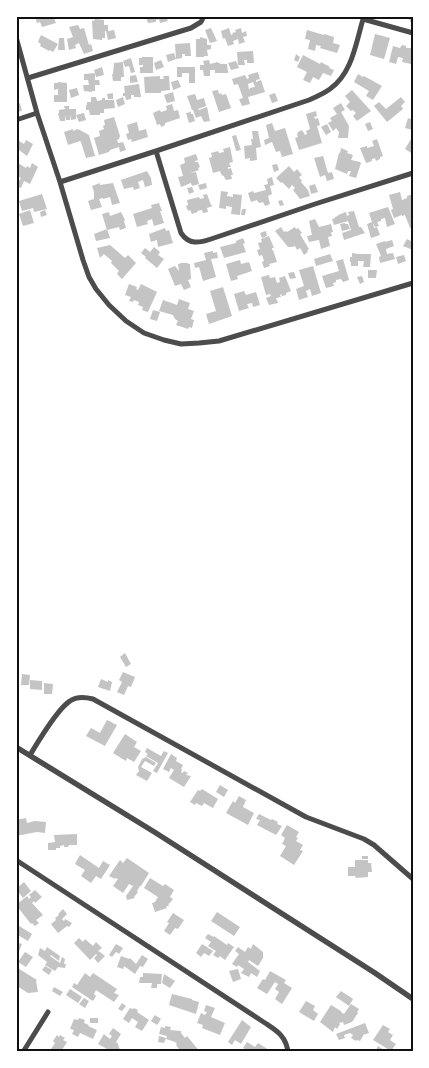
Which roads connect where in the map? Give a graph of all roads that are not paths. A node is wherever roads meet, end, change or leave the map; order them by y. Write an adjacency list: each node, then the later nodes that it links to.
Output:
1 (204, 16): 5 (street)
2 (364, 18): 3 (street); 8 (street)
3 (413, 33)
4 (16, 37): 5 (street)
5 (28, 78): 6 (street)
6 (37, 113): 7 (street); 10 (street)
7 (16, 120)
8 (156, 151): 9 (street); 10 (street)
9 (413, 172)
10 (60, 182): 11 (street)
11 (413, 282)
12 (16, 747): 13 (street)
13 (30, 755): 15 (street); 16 (street)
14 (16, 860): 19 (street)
15 (413, 879)
16 (413, 1000)
17 (48, 1012): 18 (street)
18 (23, 1052)
19 (288, 1052)

